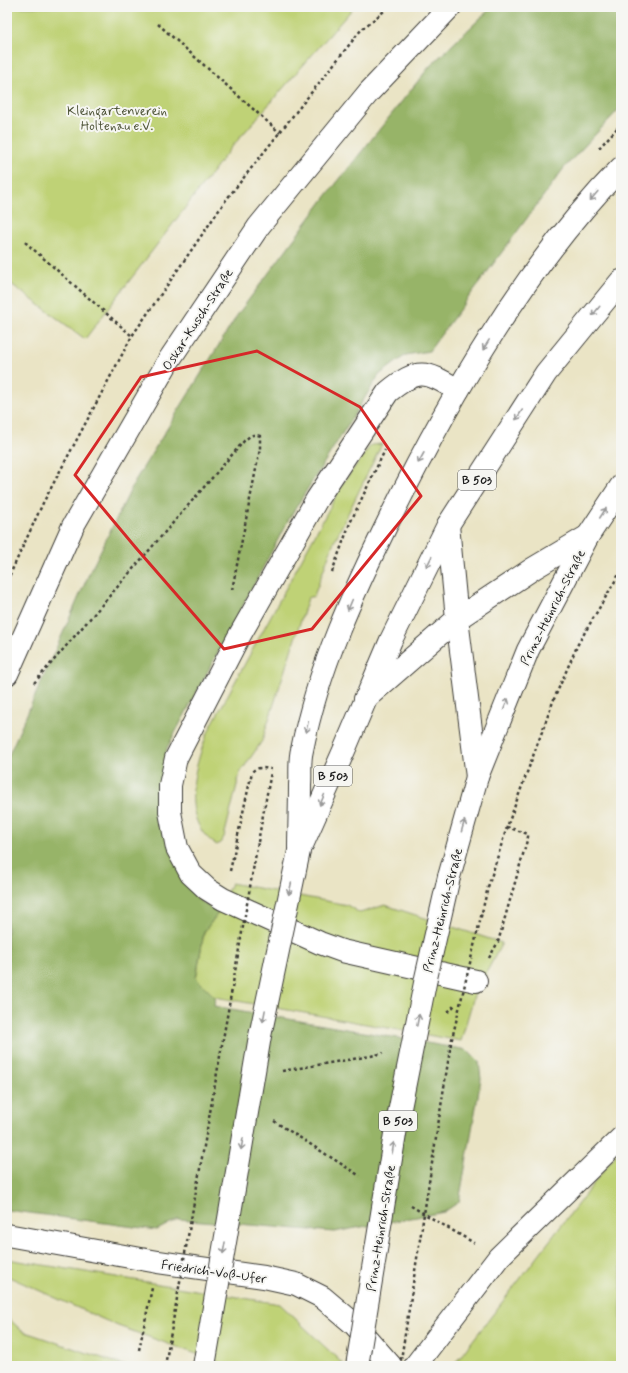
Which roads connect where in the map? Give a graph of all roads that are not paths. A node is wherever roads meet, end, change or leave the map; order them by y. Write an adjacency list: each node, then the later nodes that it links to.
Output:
1 (450, 7): 9 (main road, Oskar-Kusch-Straße)
2 (621, 168): 4 (main road, B 503, one-way to 4)
3 (621, 281): 6 (main road, B 503, one-way to 6)
4 (458, 390): 12 (main road, B 503, one-way to 12); 13 (main road)
5 (621, 486): 7 (main road, Prinz-Heinrich-Straße / B 503, one-way to 5)
6 (448, 525): 8 (main road); 10 (main road, B 503, one-way to 10)
7 (588, 536): 8 (main road); 11 (main road, Prinz-Heinrich-Straße / B 503, one-way to 7)
8 (457, 619): 10 (main road); 11 (main road)
9 (7, 674)
10 (365, 699): 12 (main road, B 503, one-way to 12)
11 (477, 777): 17 (main road, Prinz-Heinrich-Straße / B 503, one-way to 11, bridge)
12 (299, 851): 16 (main road, B 503, one-way to 16, bridge)
13 (476, 981)
14 (621, 1138): 19 (main road)
15 (7, 1235): 18 (main road, Friedrich-Voß-Ufer)
16 (204, 1366)
17 (357, 1366)
18 (391, 1366)
19 (416, 1366)

